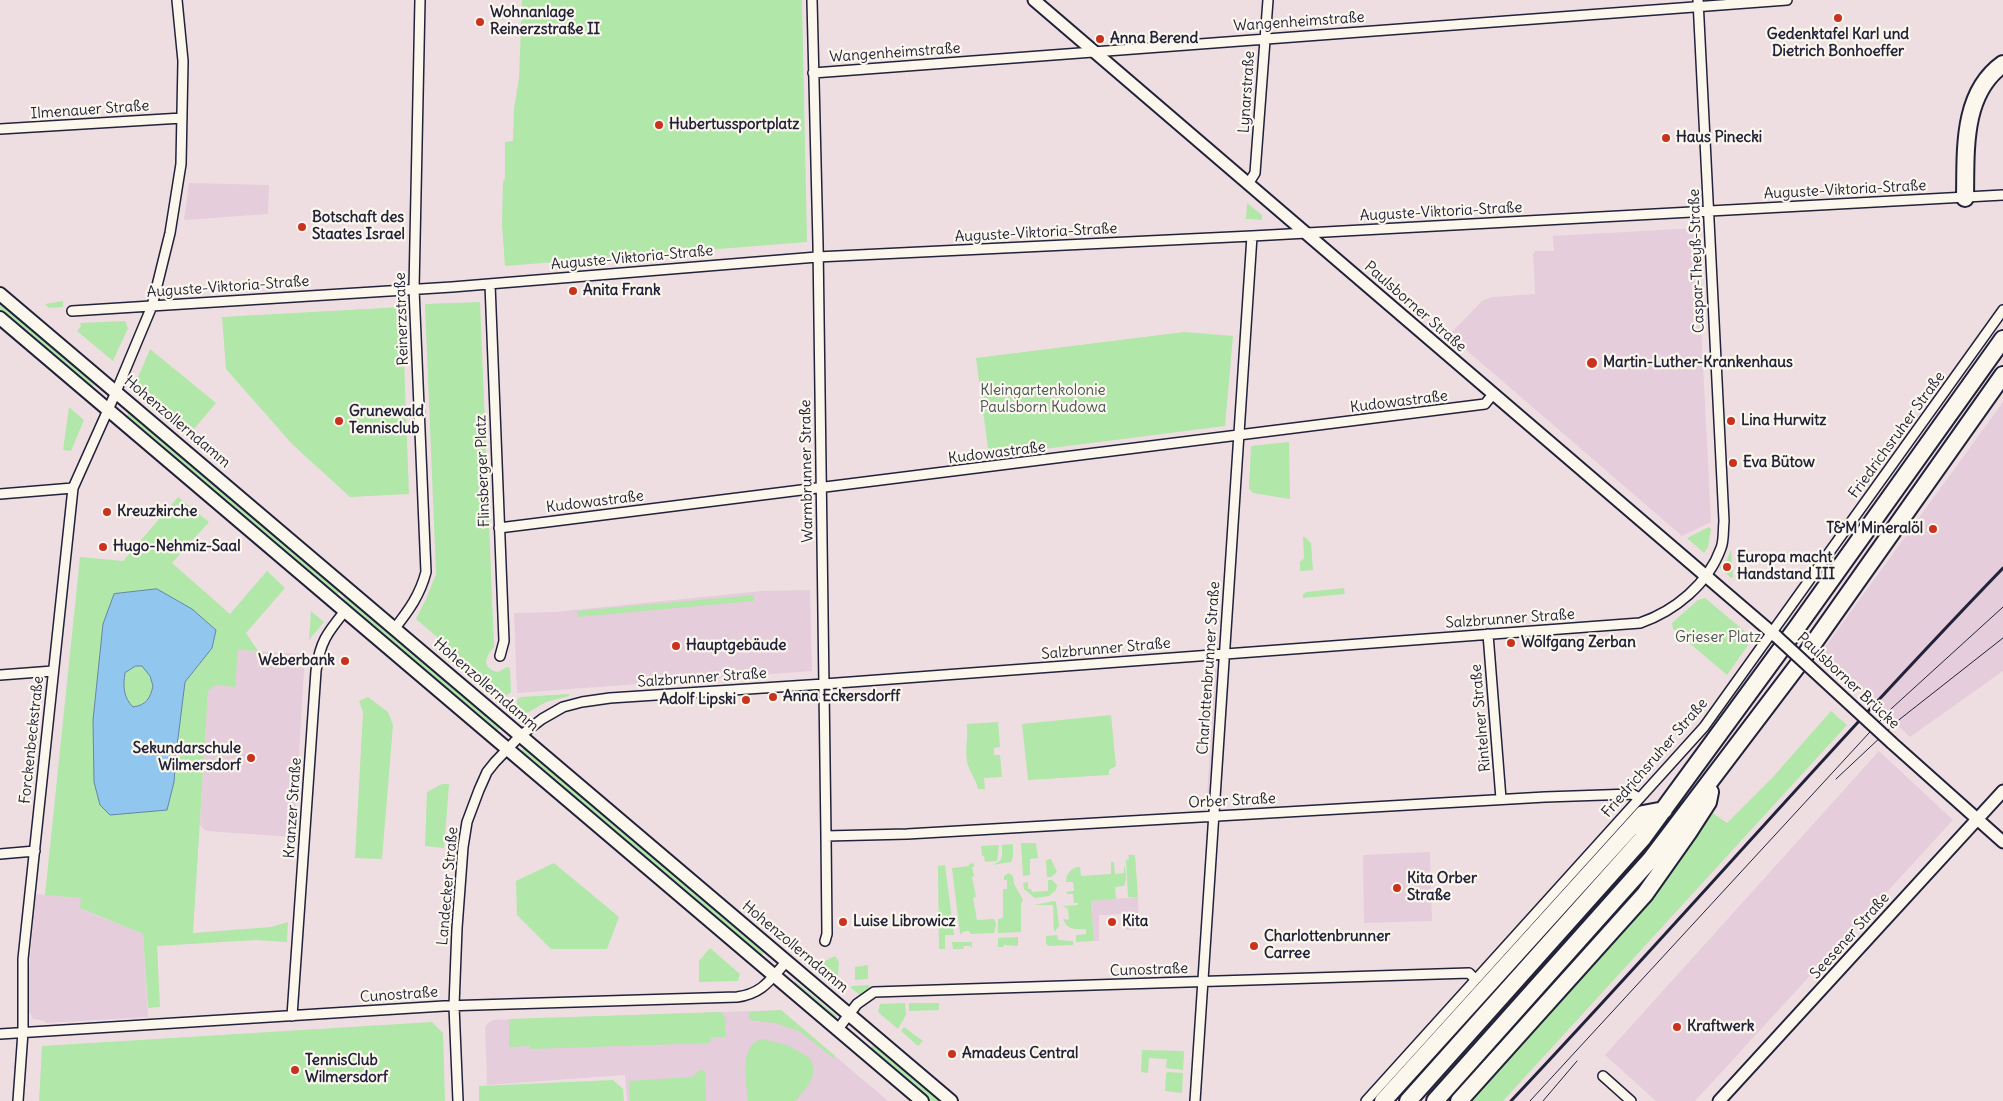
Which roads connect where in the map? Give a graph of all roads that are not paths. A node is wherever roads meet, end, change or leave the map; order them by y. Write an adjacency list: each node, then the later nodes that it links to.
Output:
1 (177, 0): 12 (street, Forckenbeckstraße)
2 (420, 0): 22 (street, Reinerzstraße)
3 (812, 0): 11 (street, Warmbrunner Straße)
4 (1034, 0): 9 (street, Paulsborner Straße)
5 (1268, 0): 8 (street, Lynarstraße)
6 (1787, 0): 7 (street, Wangenheimstraße)
7 (1698, 3): 8 (street, Wangenheimstraße); 17 (street, Caspar-Theyß-Straße)
8 (1265, 39): 9 (street, Wangenheimstraße); 14 (street, Lynarstraße)
9 (1093, 51): 11 (street, Wangenheimstraße); 14 (street, Paulsborner Straße)
10 (2003, 64): 16 (highway)
11 (813, 72): 20 (street, Warmbrunner Straße)
12 (182, 118): 13 (street, Ilmenauer Straße); 24 (street, Forckenbeckstraße)
13 (0, 129)
14 (1248, 184): 18 (street, Paulsborner Straße)
15 (2003, 196): 16 (street, Auguste-Viktoria-Straße)
16 (1966, 198): 17 (street, Auguste-Viktoria-Straße)
17 (1709, 211): 18 (street, Auguste-Viktoria-Straße); 38 (street, Caspar-Theyß-Straße)
18 (1305, 233): 19 (street, Auguste-Viktoria-Straße); 31 (street, Paulsborner Straße)
19 (1252, 236): 20 (street, Auguste-Viktoria-Straße); 33 (street, Charlottenbrunner Straße)
20 (817, 257): 21 (street, Auguste-Viktoria-Straße); 35 (street, Warmbrunner Straße)
21 (490, 284): 22 (street, Auguste-Viktoria-Straße); 37 (street, Flinsberger Platz)
22 (414, 289): 24 (street, Auguste-Viktoria-Straße); 40 (street, Reinerzstraße)
23 (0, 294): 30 (main road, Hohenzollerndamm)
24 (152, 306): 26 (street, Auguste-Viktoria-Straße); 30 (street, Forckenbeckstraße)
25 (2003, 310): 42 (street, Friedrichsruher Straße)
26 (72, 312)
27 (0, 318): 32 (main road)
28 (2003, 339): 54 (highway)
29 (2003, 375): 50 (highway)
30 (116, 392): 32 (street, Forckenbeckstraße); 40 (main road, Hohenzollerndamm)
31 (1493, 394): 33 (street, Kudowastraße); 38 (street, Paulsborner Straße)
32 (108, 410): 34 (street, Forckenbeckstraße); 39 (main road)
33 (1239, 436): 35 (street, Kudowastraße); 43 (street, Charlottenbrunner Straße)
34 (73, 488): 36 (street); 45 (street, Forckenbeckstraße)
35 (820, 488): 37 (street, Kudowastraße); 47 (street, Warmbrunner Straße)
36 (0, 494)
37 (499, 528): 44 (street, Flinsberger Platz)
38 (1706, 576): 41 (street, Salzbrunner Straße); 42 (street, Paulsborner Straße)
39 (345, 611): 49 (main road); 68 (street, Kranzer Straße)
40 (395, 628): 48 (main road, Hohenzollerndamm)
41 (1488, 634): 43 (street, Salzbrunner Straße); 53 (street, Rintelner Straße)
42 (1775, 635): 52 (street, Friedrichsruher Straße); 56 (street, Paulsborner Brücke, bridge)
43 (1224, 653): 47 (street, Salzbrunner Straße); 55 (street, Charlottenbrunner Straße)
44 (500, 656)
45 (52, 671): 46 (street); 59 (street, Forckenbeckstraße)
46 (0, 675)
47 (824, 684): 48 (street, Salzbrunner Straße); 57 (street, Warmbrunner Straße)
48 (520, 736): 49 (street, Salzbrunner Straße); 62 (main road, Hohenzollerndamm)
49 (507, 749): 63 (main road); 66 (street, Landecker Straße)
50 (1713, 779): 81 (highway); 82 (highway)
51 (2003, 791): 56 (street, Seesener Straße)
52 (1638, 798): 53 (street, Orber Straße); 64 (street, Friedrichsruher Straße)
53 (1501, 799): 55 (street, Orber Straße)
54 (1664, 810): 79 (highway); 80 (highway)
55 (1213, 816): 57 (street, Orber Straße); 65 (street, Charlottenbrunner Straße)
56 (1977, 820): 58 (street); 84 (street, Seesener Straße)
57 (826, 836): 61 (street, Warmbrunner Straße)
58 (2003, 842)
59 (34, 851): 60 (street); 70 (street, Forckenbeckstraße)
60 (0, 854)
61 (825, 941)
62 (786, 962): 63 (street, Cunostraße); 67 (main road, Hohenzollerndamm)
63 (774, 975): 66 (street, Cunostraße); 69 (main road)
64 (1475, 979): 65 (street, Cunostraße); 78 (street, Friedrichsruher Straße)
65 (1203, 982): 67 (street, Cunostraße); 77 (street, Charlottenbrunner Straße)
66 (454, 1006): 68 (street, Cunostraße); 74 (street, Landecker Straße)
67 (850, 1014): 69 (street, Cunostraße); 76 (main road, Hohenzollerndamm)
68 (292, 1016): 70 (street, Cunostraße)
69 (838, 1030): 75 (main road)
70 (23, 1032): 71 (street, Cunostraße); 73 (street, Forckenbeckstraße)
71 (0, 1034)
72 (1603, 1076): 83 (street)
73 (18, 1101)
74 (458, 1101)
75 (922, 1101)
76 (951, 1101)
77 (1195, 1101)
78 (1366, 1101)
79 (1384, 1101)
80 (1408, 1101)
81 (1435, 1101)
82 (1458, 1101)
83 (1631, 1101)
84 (1719, 1101)

